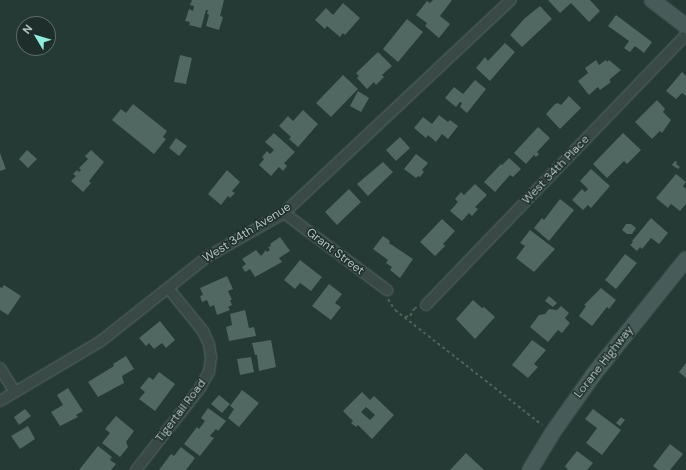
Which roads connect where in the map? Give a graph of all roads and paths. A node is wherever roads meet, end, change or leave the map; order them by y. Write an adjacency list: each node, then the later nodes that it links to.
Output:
1 (511, 0): 5 (street, West 34th Avenue)
2 (652, 0): 3 (street)
3 (686, 26)
4 (686, 35): 9 (street, West 34th Place)
5 (284, 213): 7 (street, West 34th Avenue); 8 (street, Grant Street)
6 (686, 259): 14 (street, Lorane Highway)
7 (168, 288): 12 (street, West 34th Avenue); 15 (street, Tigertail Road)
8 (387, 290): 10 (path)
9 (426, 305): 10 (path)
10 (404, 317): 14 (path)
11 (0, 368): 12 (street)
12 (15, 392): 13 (street, West 34th Avenue)
13 (0, 401)
14 (553, 432): 16 (street, Lorane Highway)
15 (136, 470)
16 (530, 470)

